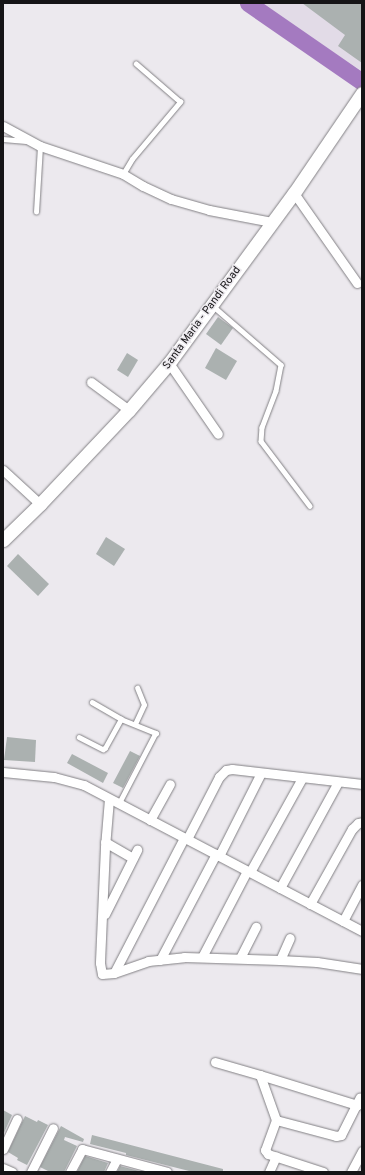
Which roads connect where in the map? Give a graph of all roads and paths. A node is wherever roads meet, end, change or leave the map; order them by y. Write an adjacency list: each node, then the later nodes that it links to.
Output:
1 (136, 64): 7 (lane)
2 (362, 94): 8 (main road, Santa Maria - Pandi Road)
3 (3, 126): 5 (street)
4 (3, 139): 5 (lane)
5 (30, 142): 6 (street)
6 (40, 146): 7 (street); 9 (lane)
7 (123, 174): 10 (street)
8 (294, 193): 10 (main road, Santa Maria - Pandi Road); 11 (street)
9 (36, 212)
10 (272, 222): 12 (main road, Santa Maria - Pandi Road)
11 (357, 283)
12 (211, 304): 13 (main road, Santa Maria - Pandi Road); 19 (lane)
13 (169, 363): 15 (main road, Santa Maria - Pandi Road); 16 (street)
14 (91, 382): 15 (street)
15 (128, 410): 18 (main road, Santa Maria - Pandi Road)
16 (218, 434)
17 (3, 470): 18 (street)
18 (40, 504): 20 (main road, Santa Maria - Pandi Road)
19 (310, 506)
20 (3, 540)
21 (137, 688): 24 (lane)
22 (92, 702): 23 (lane)
23 (121, 719): 24 (lane); 25 (lane)
24 (135, 724): 33 (lane)
25 (79, 737)
26 (3, 772): 32 (street)
27 (262, 773): 28 (street); 36 (street); 38 (street)
28 (302, 778): 29 (street); 39 (street)
29 (338, 782): 31 (street); 41 (street)
30 (170, 784): 34 (street)
31 (362, 784)
32 (110, 799): 33 (street); 37 (street)
33 (119, 804): 34 (street)
34 (150, 820): 36 (street)
35 (362, 822): 42 (street)
36 (185, 838): 38 (street); 53 (street)
37 (105, 842): 43 (street); 43 (street)
38 (217, 855): 39 (street); 50 (street)
39 (249, 872): 41 (street); 48 (street)
40 (362, 885): 44 (street)
41 (280, 888): 42 (street)
42 (310, 904): 44 (street)
43 (103, 917): 53 (street)
44 (342, 921): 46 (street)
45 (256, 927): 49 (street)
46 (362, 931)
47 (290, 938): 51 (street)
48 (202, 957): 49 (street); 50 (street)
49 (240, 958): 51 (street)
50 (160, 960): 53 (street)
51 (280, 960): 52 (street)
52 (362, 969)
53 (114, 973)
54 (215, 1062): 55 (street)
55 (260, 1075): 57 (street); 57 (street)
56 (17, 1119): 59 (street)
57 (276, 1120): 61 (street)
58 (53, 1128): 67 (street)
59 (3, 1149)
60 (362, 1151): 72 (street)
61 (276, 1156): 65 (street); 71 (street)
62 (117, 1159): 64 (street); 68 (street); 69 (street)
63 (3, 1168): 66 (street)
64 (151, 1170): 70 (street)
65 (316, 1171)
66 (12, 1172)
67 (31, 1172)
68 (70, 1172)
69 (110, 1172)
70 (167, 1172)
71 (268, 1172)
72 (351, 1172)

